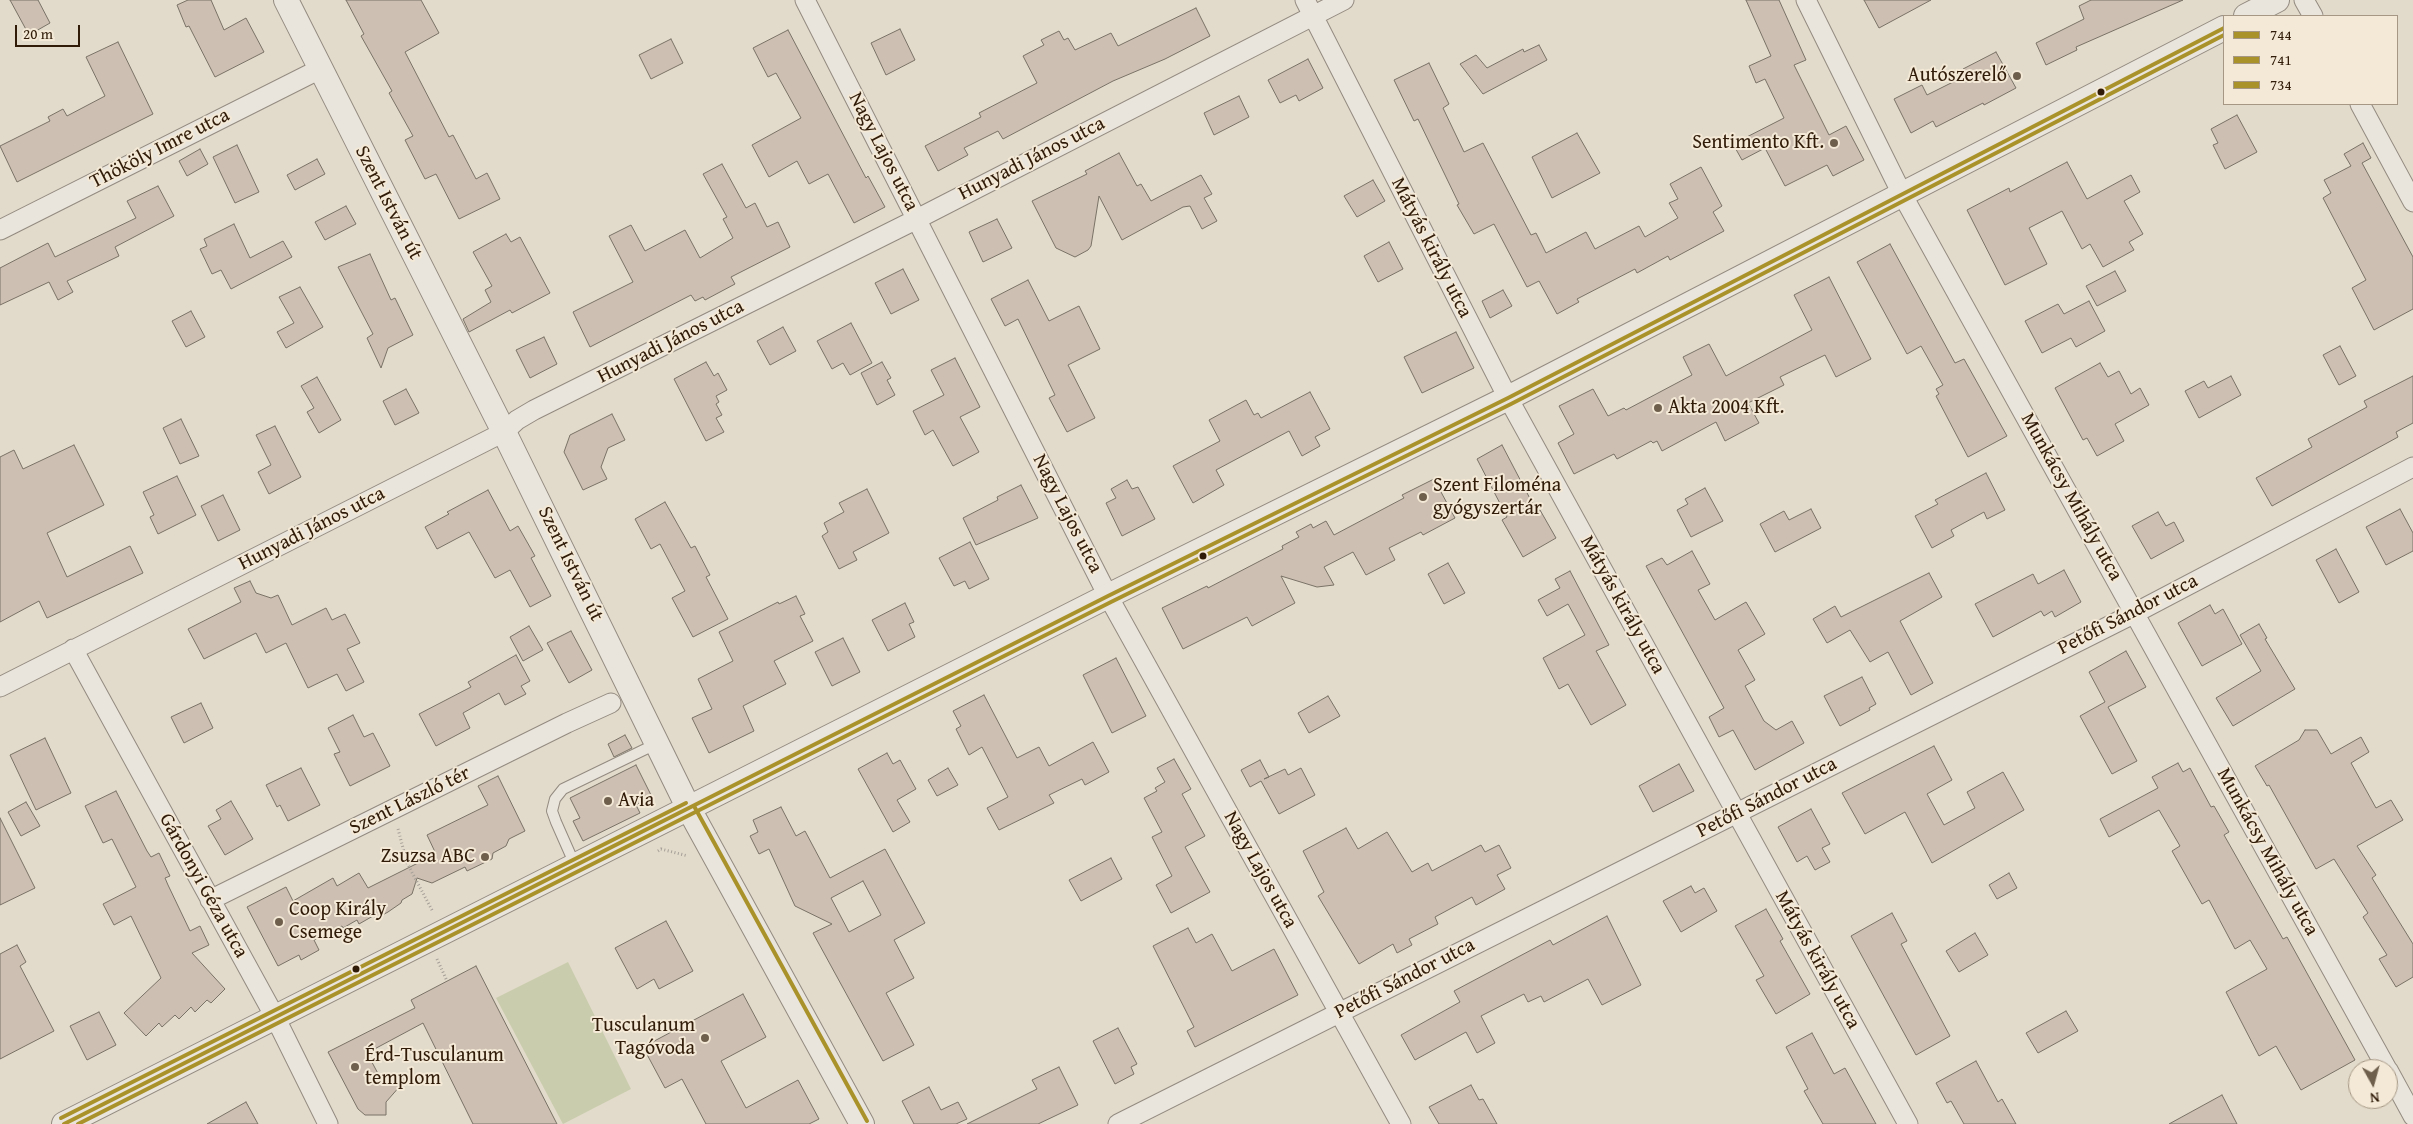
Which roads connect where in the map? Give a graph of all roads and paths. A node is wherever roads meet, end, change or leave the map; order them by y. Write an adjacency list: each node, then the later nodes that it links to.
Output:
1 (286, 0): 11 (street, Szent István út)
2 (805, 0): 15 (street, Nagy Lajos utca)
3 (1344, 0): 7 (street, Hunyadi János utca)
4 (1806, 0): 13 (street, Munkácsy Mihály utca)
5 (2277, 0): 8 (street)
6 (2304, 0): 9 (street)
7 (1309, 8): 15 (street, Hunyadi János utca); 17 (street, Mátyás király utca)
8 (2248, 15)
9 (2312, 15)
10 (2223, 29): 13 (street)
11 (320, 69): 16 (street, Thököly Imre utca); 18 (street, Szent István út)
12 (2361, 105): 14 (street)
13 (1903, 196): 17 (street); 21 (street, Munkácsy Mihály utca)
14 (2413, 202)
15 (917, 218): 18 (street, Hunyadi János utca); 20 (street, Nagy Lajos utca)
16 (0, 230)
17 (1508, 398): 20 (street); 28 (street, Mátyás király utca)
18 (504, 432): 22 (street, Hunyadi János utca); 25 (street, Szent István út)
19 (2413, 467): 21 (street, Petőfi Sándor utca)
20 (1108, 596): 27 (street); 35 (street, Nagy Lajos utca)
21 (2135, 613): 28 (street, Petőfi Sándor utca); 37 (street, Munkácsy Mihály utca)
22 (74, 649): 23 (street, Hunyadi János utca); 32 (street, Gárdonyi Géza utca)
23 (0, 687)
24 (611, 703): 26 (street, Szent László tér)
25 (658, 744): 27 (street, Szent István út); 31 (lane)
26 (394, 808): 32 (street, Szent László tér); 33 (path)
27 (689, 809): 31 (street); 42 (street, Szent István út)
28 (1736, 813): 35 (street, Petőfi Sándor utca); 45 (street, Mátyás király utca)
29 (653, 854): 30 (path)
30 (693, 857)
31 (576, 866): 33 (street)
32 (210, 900): 36 (street, Gárdonyi Géza utca)
33 (445, 943): 34 (path); 36 (street)
34 (428, 963)
35 (1339, 1012): 43 (street, Petőfi Sándor utca); 44 (street, Nagy Lajos utca)
36 (275, 1017): 40 (street); 41 (street, Gárdonyi Géza utca)
37 (2382, 1059)
38 (2398, 1088): 39 (street, Munkácsy Mihály utca)
39 (2413, 1116)
40 (64, 1124)
41 (328, 1124)
42 (862, 1124)
43 (1118, 1124)
44 (1401, 1124)
45 (1908, 1124)

